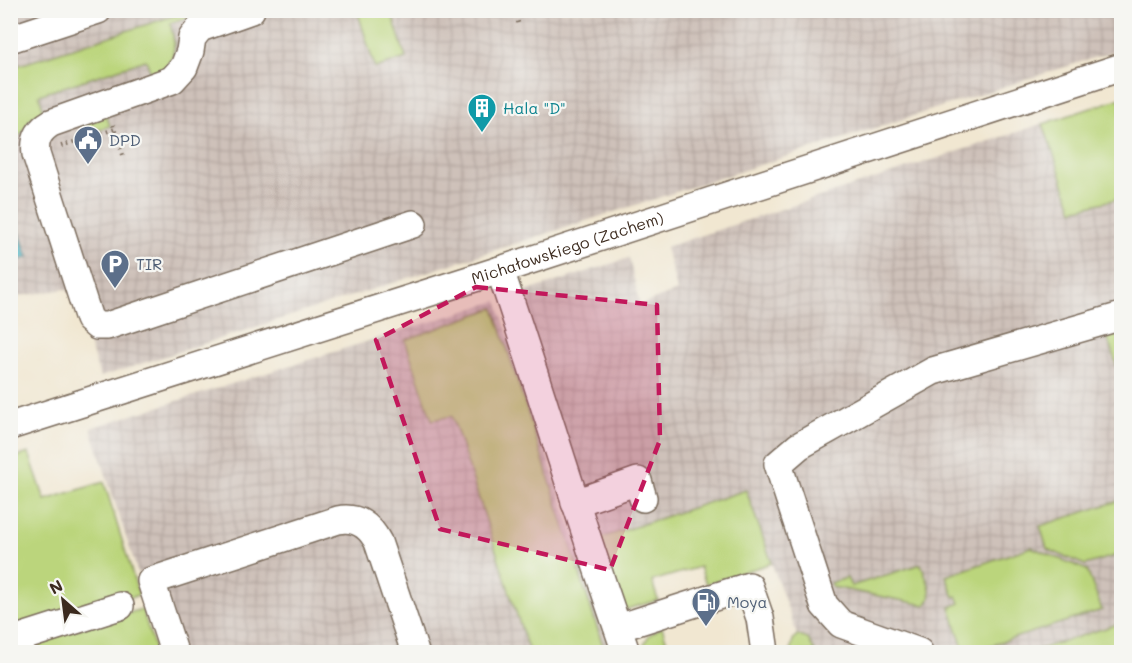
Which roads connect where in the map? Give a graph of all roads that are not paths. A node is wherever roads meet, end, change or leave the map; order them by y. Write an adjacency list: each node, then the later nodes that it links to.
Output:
1 (98, 10): 3 (lane)
2 (251, 10): 5 (lane)
3 (10, 39)
4 (1122, 67): 6 (lane, Michałowskiego (Zachem))
5 (413, 224)
6 (500, 270): 8 (lane, Michałowskiego (Zachem)); 10 (lane)
7 (1122, 316): 17 (lane)
8 (10, 426)
9 (643, 498): 10 (lane)
10 (575, 503): 12 (lane)
11 (120, 606): 13 (lane)
12 (622, 640): 16 (lane)
13 (10, 641)
14 (174, 652): 15 (lane)
15 (415, 652)
16 (765, 652)
17 (919, 652)

